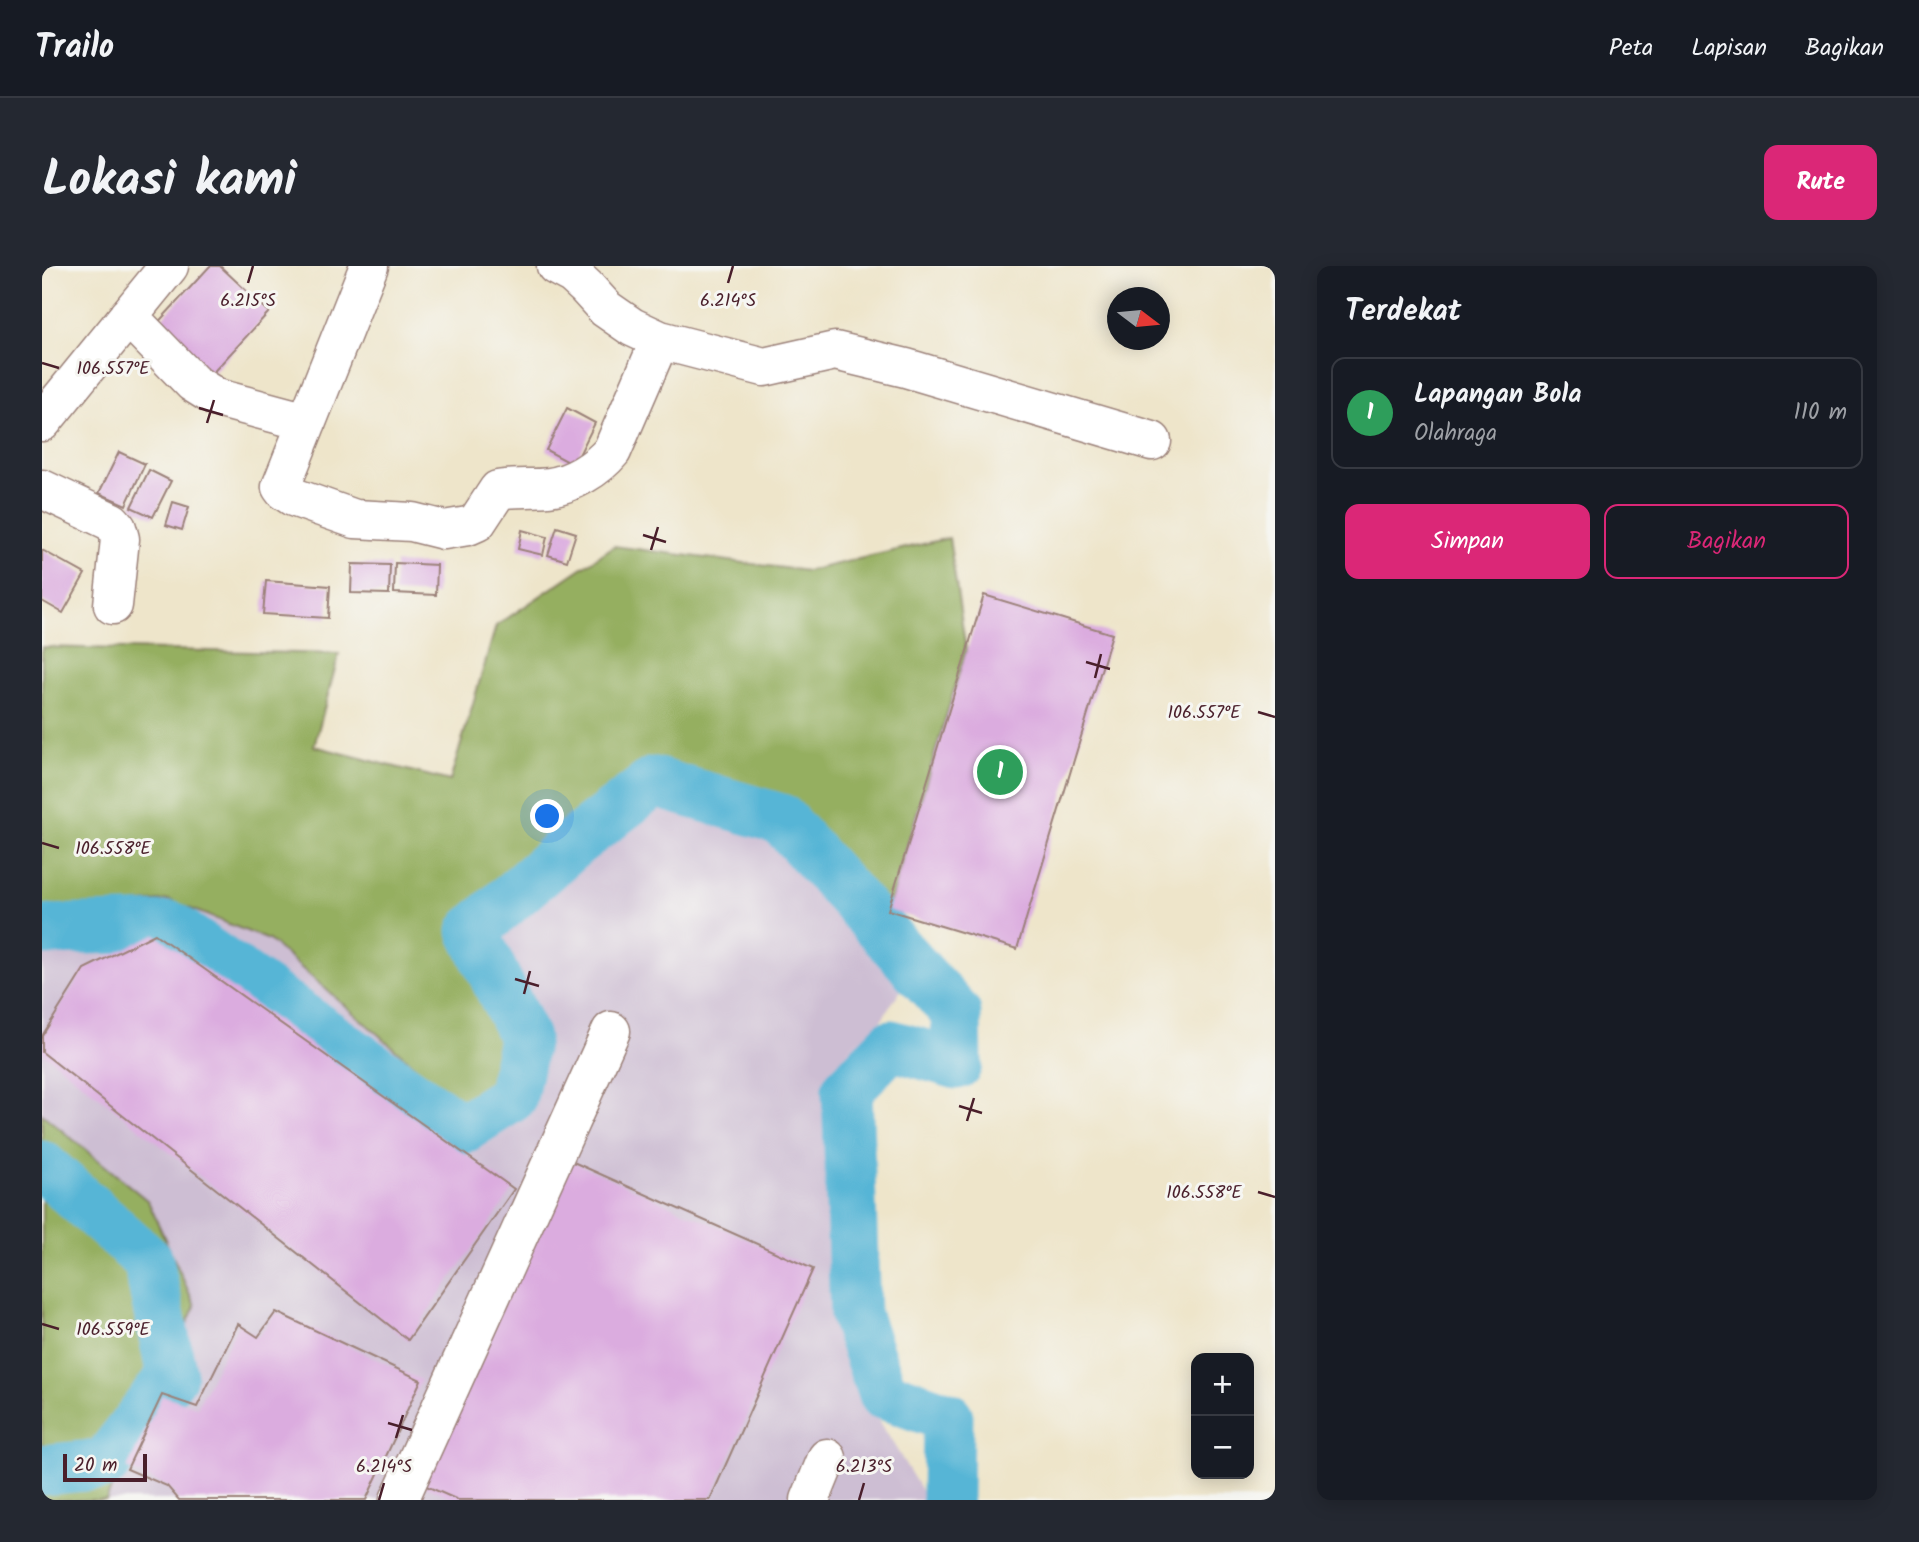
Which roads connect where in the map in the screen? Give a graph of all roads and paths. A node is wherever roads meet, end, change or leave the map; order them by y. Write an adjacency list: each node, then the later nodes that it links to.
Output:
1 (169, 266): 4 (street)
2 (369, 266): 7 (street)
3 (556, 266): 5 (street)
4 (128, 316): 6 (street); 7 (street)
5 (660, 340): 7 (street); 8 (street)
6 (42, 422)
7 (307, 422)
8 (1152, 441)
9 (42, 489): 10 (street)
10 (113, 605)
11 (611, 1031): 13 (street)
12 (827, 1458): 14 (street)
13 (399, 1500)
14 (810, 1500)

